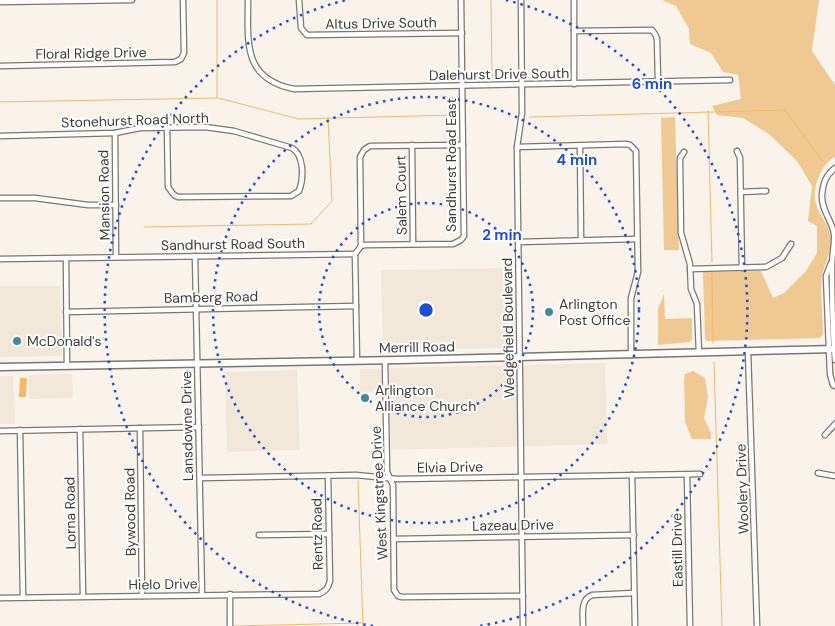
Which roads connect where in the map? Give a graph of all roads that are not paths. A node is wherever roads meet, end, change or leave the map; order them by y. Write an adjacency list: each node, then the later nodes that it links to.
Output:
1 (132, 0): 8 (street)
2 (183, 0): 11 (street, Floral Ridge Drive)
3 (248, 0): 16 (street, Dalehurst Drive South)
4 (299, 0): 10 (street, Altus Drive South)
5 (461, 0): 10 (street, Sandhurst Road East)
6 (521, 0): 15 (street, Wedgefield Boulevard)
7 (574, 0): 9 (street)
8 (0, 2)
9 (574, 31): 13 (street); 14 (street)
10 (462, 33): 16 (street, Sandhurst Road East)
11 (0, 66)
12 (730, 80): 13 (street, Dalehurst Drive South)
13 (658, 82): 14 (street, Dalehurst Drive South)
14 (574, 84): 15 (street, Dalehurst Drive South)
15 (522, 85): 16 (street, Dalehurst Drive South); 23 (street, Wedgefield Boulevard)
16 (463, 86): 21 (street, Sandhurst Road East)
17 (167, 128): 17 (street, Stonehurst Road North); 18 (street, Stonehurst Road North)
18 (115, 133): 19 (street, Stonehurst Road North); 30 (street, Mansion Road)
19 (0, 136)
20 (412, 145): 21 (street); 34 (street, Salem Court); 36 (street)
21 (463, 145): 34 (street, Sandhurst Road East)
22 (580, 146): 23 (street); 31 (street); 32 (street)
23 (517, 148): 33 (street, Wedgefield Boulevard)
24 (738, 151): 28 (street)
25 (684, 152): 43 (street)
26 (835, 168): 47 (street)
27 (766, 191): 28 (street)
28 (741, 192): 42 (street)
29 (0, 198): 30 (street)
30 (116, 205): 40 (street, Mansion Road)
31 (637, 239): 32 (street); 50 (street)
32 (580, 240): 33 (street)
33 (518, 242): 51 (street, Wedgefield Boulevard)
34 (413, 244): 36 (street)
35 (791, 244): 42 (street)
36 (361, 246): 37 (street)
37 (355, 254): 38 (street, Sandhurst Road South); 44 (street)
38 (195, 256): 40 (street, Sandhurst Road South); 45 (street, Lansdowne Drive)
39 (66, 258): 40 (street, Sandhurst Road South); 41 (street, Sandhurst Road South); 46 (street)
40 (116, 258)
41 (0, 259)
42 (742, 268): 43 (street)
43 (690, 269): 49 (street)
44 (356, 306): 45 (street, Bamberg Road); 53 (street)
45 (196, 309): 46 (street, Bamberg Road); 55 (street, Lansdowne Drive)
46 (66, 312): 56 (street)
47 (833, 349): 48 (main road, Merrill Road); 52 (street); 58 (street)
48 (748, 351): 49 (main road, Merrill Road); 94 (street, Woolery Drive)
49 (699, 353): 50 (main road, Merrill Road)
50 (631, 355): 51 (main road, Merrill Road)
51 (519, 358): 54 (main road, Merrill Road); 72 (street, Wedgefield Boulevard)
52 (835, 360)
53 (357, 361): 54 (main road, Merrill Road); 55 (main road, Merrill Road)
54 (385, 361): 74 (street, West Kingstree Drive)
55 (197, 364): 56 (main road, Merrill Road); 60 (street, Lansdowne Drive)
56 (67, 366): 57 (main road, Merrill Road)
57 (0, 367)
58 (835, 386)
59 (835, 424): 65 (street)
60 (199, 427): 61 (street); 73 (street, Lansdowne Drive)
61 (140, 428): 62 (street); 85 (street, Bywood Road)
62 (80, 429): 64 (street); 84 (street, Lorna Road)
63 (0, 430): 64 (street)
64 (20, 430): 88 (street)
65 (825, 435)
66 (818, 473): 71 (street)
67 (687, 474): 68 (street, Elvia Drive); 69 (street, Elvia Drive); 93 (street, Eastill Drive)
68 (700, 474)
69 (632, 475): 72 (street, Elvia Drive); 76 (street)
70 (328, 476): 73 (street, Elvia Drive); 74 (street, Elvia Drive); 75 (street, Rentz Road)
71 (835, 476)
72 (521, 477): 74 (street, Elvia Drive); 78 (street, Wedgefield Boulevard)
73 (200, 478): 81 (street, Lansdowne Drive)
74 (389, 478): 79 (street, West Kingstree Drive)
75 (329, 534): 77 (street); 80 (street, Rentz Road)
76 (634, 534): 78 (street, Lazeau Drive); 83 (street)
77 (259, 535)
78 (522, 536): 79 (street, Lazeau Drive); 86 (street, Wedgefield Boulevard)
79 (394, 538): 86 (street, West Kingstree Drive)
80 (326, 590): 82 (street, Hielo Drive)
81 (202, 594): 82 (street, Hielo Drive); 85 (street, Hielo Drive)
82 (230, 594): 89 (street)
83 (634, 594): 91 (street); 92 (street)
84 (83, 596): 85 (street, Hielo Drive); 88 (street, Hielo Drive)
85 (142, 596)
86 (523, 596): 90 (street, Wedgefield Boulevard)
87 (0, 598): 88 (street, Hielo Drive)
88 (23, 598)
89 (230, 626)
90 (523, 626)
91 (583, 626)
92 (635, 626)
93 (690, 626)
94 (757, 626)

